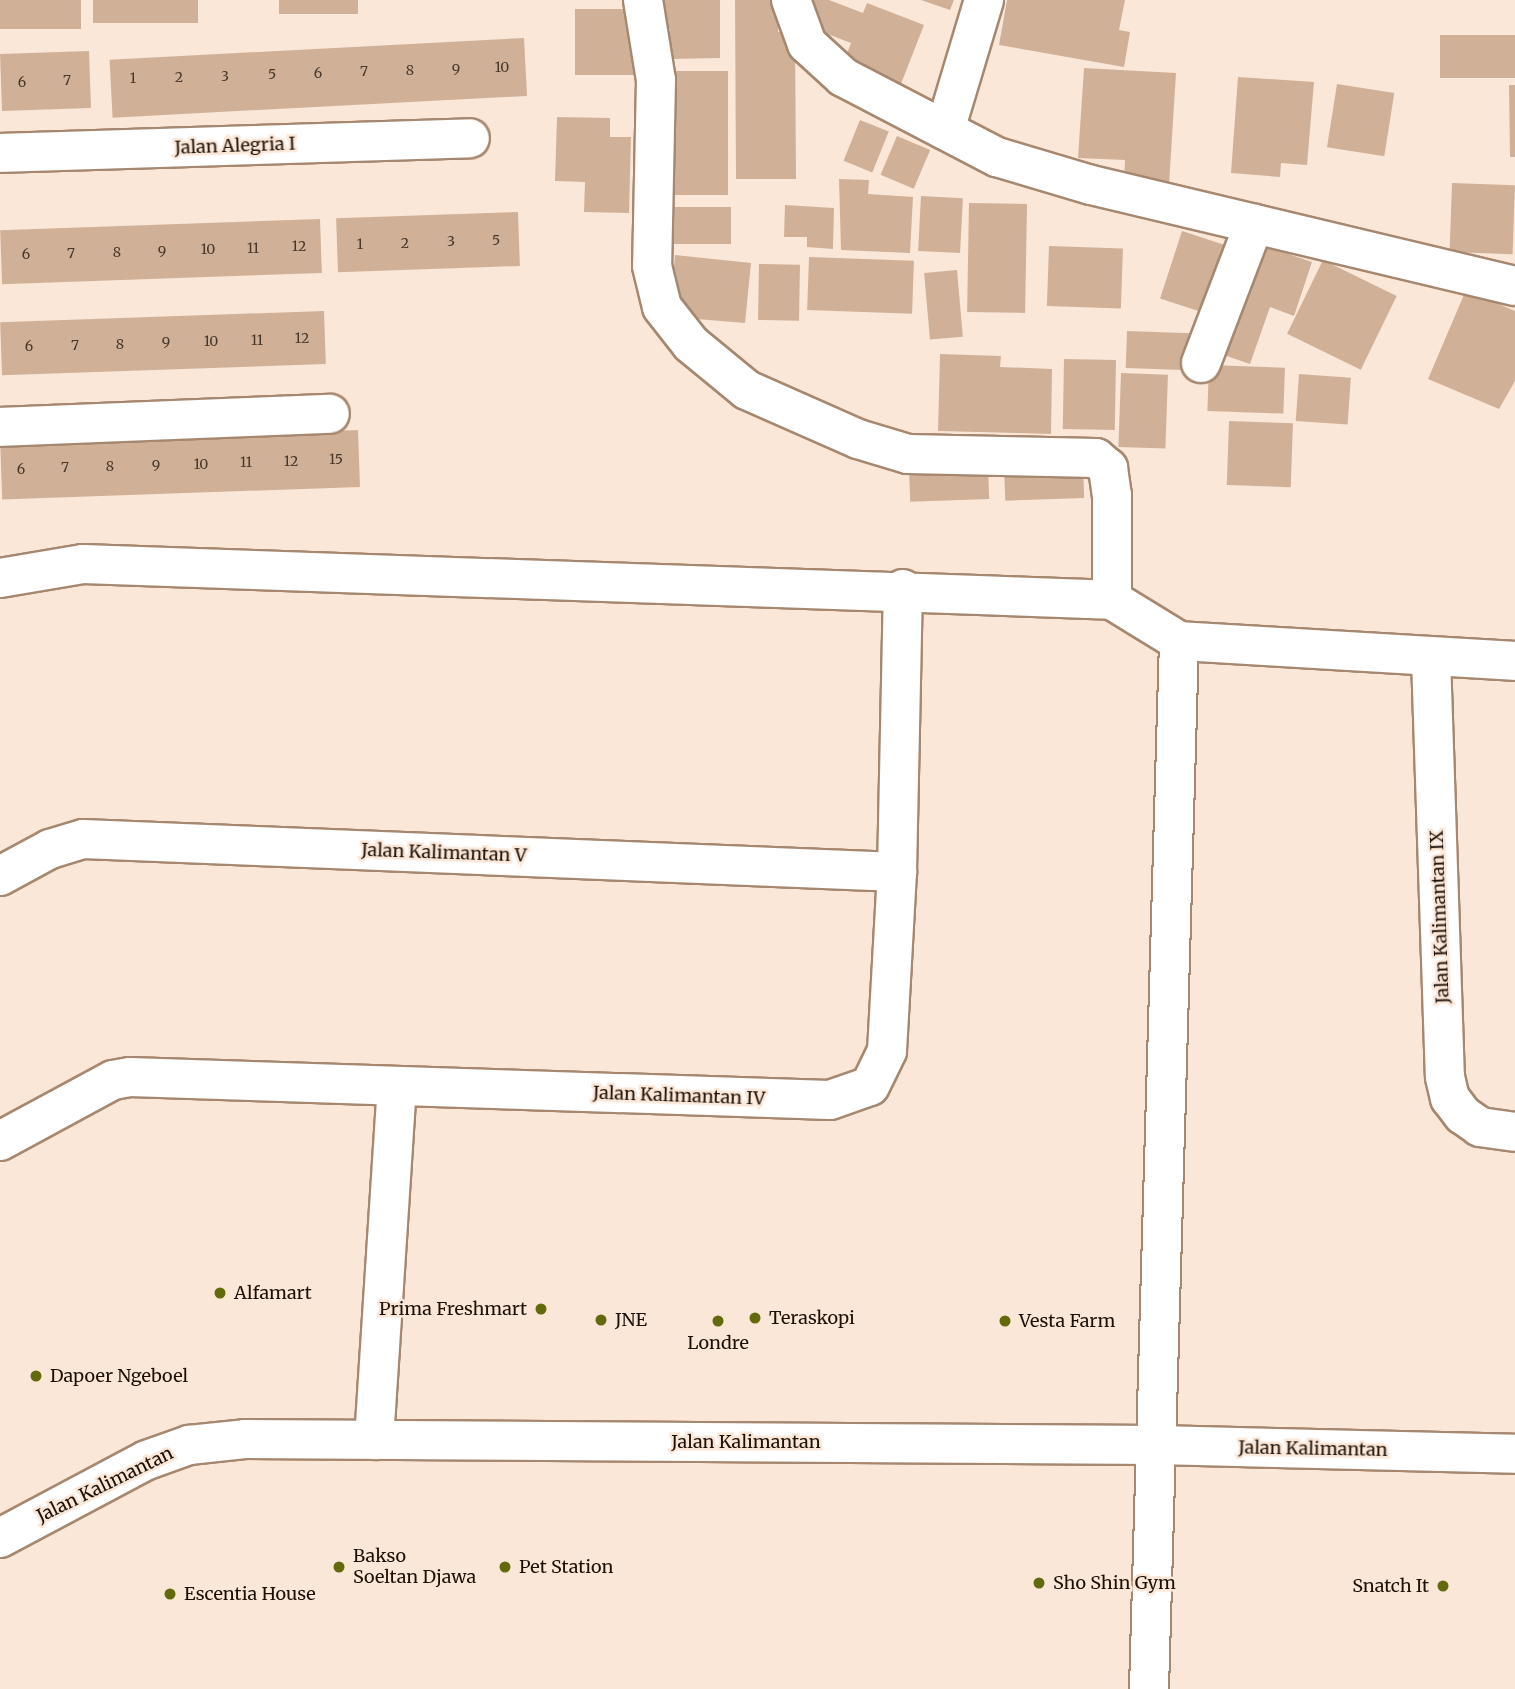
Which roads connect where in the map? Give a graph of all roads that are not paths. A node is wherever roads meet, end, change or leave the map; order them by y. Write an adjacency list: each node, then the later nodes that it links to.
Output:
1 (643, 0): 14 (street)
2 (791, 0): 4 (street)
3 (984, 0): 4 (street)
4 (945, 130): 7 (street)
5 (470, 138): 6 (street, Jalan Alegria I)
6 (0, 153)
7 (1254, 224): 8 (street); 9 (street)
8 (1515, 286)
9 (1201, 363)
10 (330, 414): 11 (street)
11 (0, 427)
12 (0, 578): 13 (street)
13 (903, 589): 14 (street); 18 (street, Jalan Kalimantan IV)
14 (1112, 600): 15 (street)
15 (1179, 641): 16 (street); 24 (street)
16 (1431, 658): 17 (street); 21 (street, Jalan Kalimantan IX)
17 (1515, 662)
18 (897, 872): 19 (street, Jalan Kalimantan V); 20 (street, Jalan Kalimantan IV)
19 (0, 876)
20 (397, 1087): 22 (street, Jalan Kalimantan IV); 23 (street)
21 (1515, 1132)
22 (0, 1141)
23 (374, 1440): 24 (street, Jalan Kalimantan); 26 (street, Jalan Kalimantan)
24 (1157, 1445): 25 (street, Jalan Kalimantan); 27 (street)
25 (1515, 1454)
26 (0, 1538)
27 (1149, 1689)

